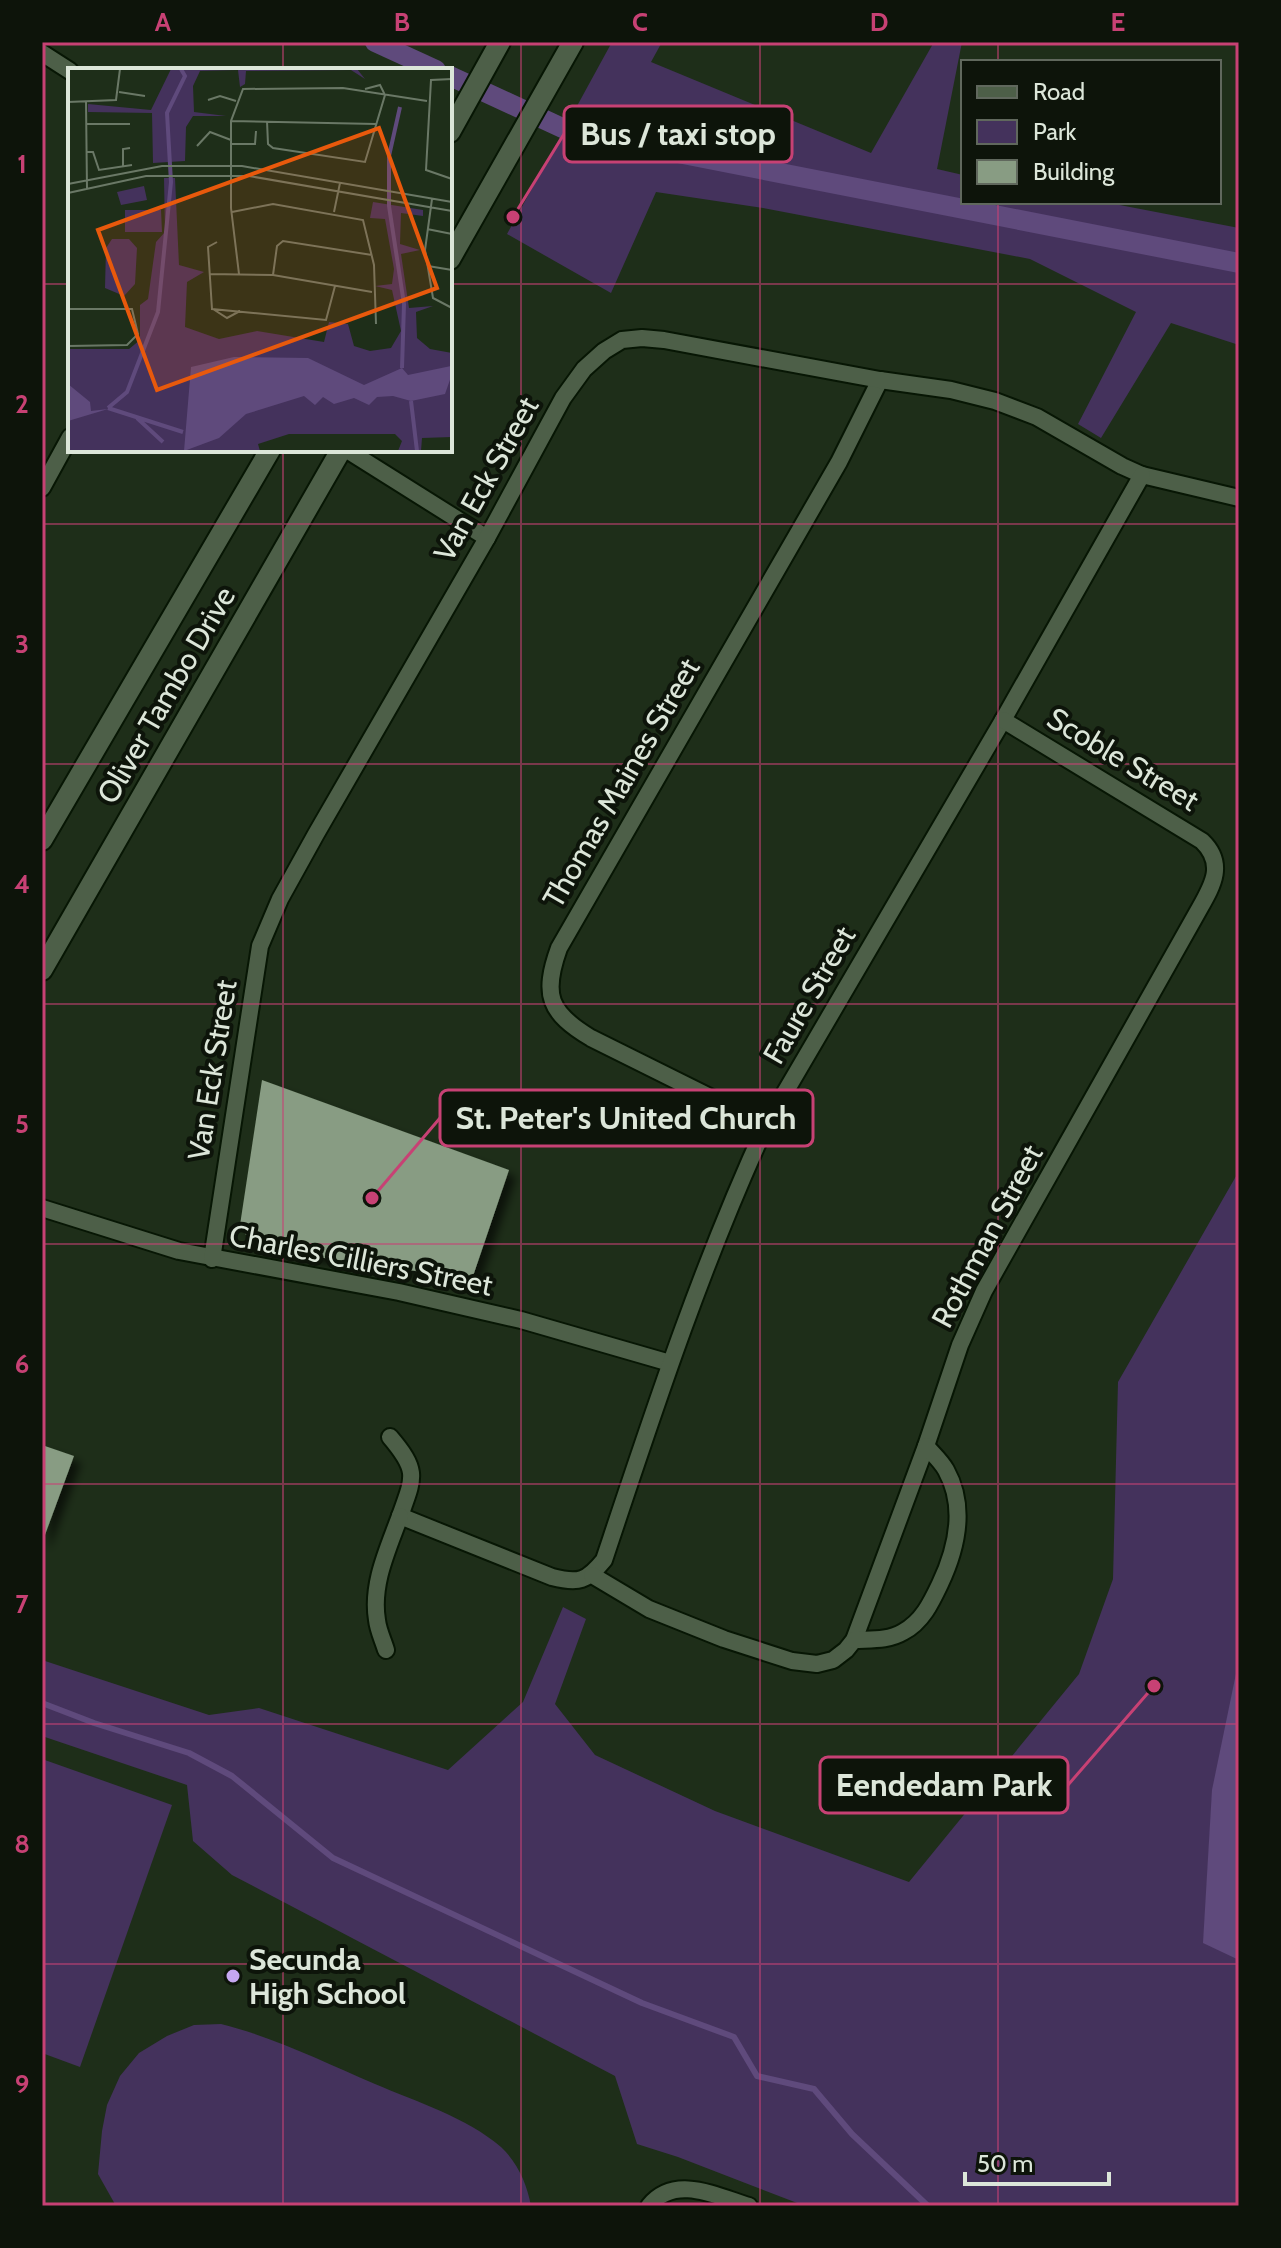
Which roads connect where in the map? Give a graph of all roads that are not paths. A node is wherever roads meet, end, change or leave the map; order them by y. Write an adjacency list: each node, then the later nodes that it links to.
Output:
1 (500, 42): 5 (street)
2 (573, 42): 6 (street)
3 (42, 53): 4 (street)
4 (68, 70)
5 (452, 128)
6 (452, 255)
7 (880, 380): 12 (street, Van Eck Street); 15 (street, Van Eck Street); 20 (street, Thomas Maines Street)
8 (68, 441): 13 (street)
9 (269, 452): 17 (street, Oliver Tambo Drive)
10 (343, 452): 19 (street, Oliver Tambo Drive)
11 (347, 452): 15 (street)
12 (1142, 475): 14 (street, Van Eck Street); 16 (street, Faure Street)
13 (42, 488)
14 (1239, 498)
15 (487, 538): 22 (street, Van Eck Street)
16 (1003, 720): 18 (street, Scoble Street); 20 (street, Faure Street)
17 (42, 840)
18 (1211, 850): 25 (street, Rothman Street)
19 (42, 970)
20 (766, 1125): 23 (street, Faure Street)
21 (42, 1208): 22 (street, Charles Cilliers Street)
22 (212, 1259): 23 (street, Charles Cilliers Street)
23 (670, 1363): 27 (street, Faure Street)
24 (390, 1437): 26 (street)
25 (926, 1446): 28 (street, Rothman Street); 28 (street)
26 (400, 1516): 27 (street); 29 (street)
27 (592, 1575): 28 (street, Rothman Street)
28 (854, 1640)
29 (386, 1650)
30 (649, 2206): 31 (street)
31 (749, 2206)

